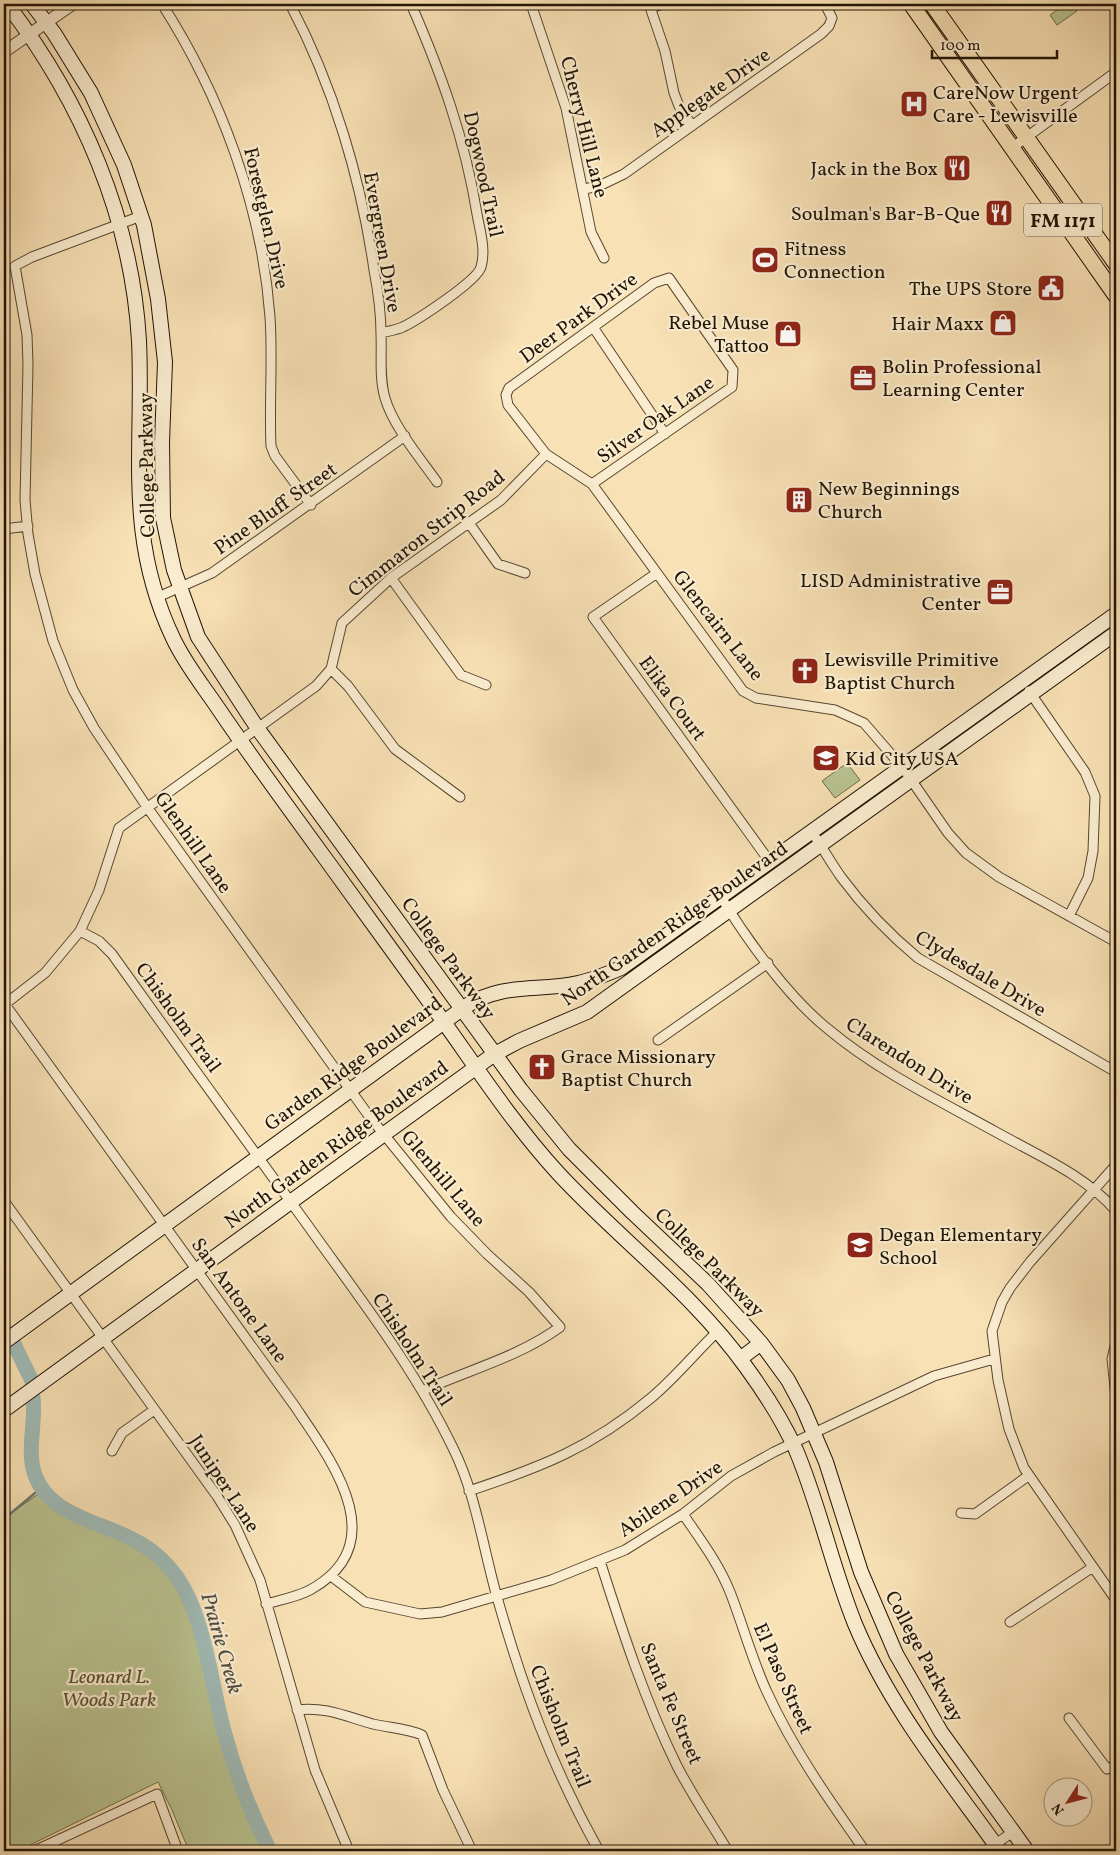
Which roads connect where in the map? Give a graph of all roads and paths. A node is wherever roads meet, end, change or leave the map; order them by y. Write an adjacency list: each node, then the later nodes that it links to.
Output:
1 (7, 4): 14 (main road, College Parkway)
2 (32, 4): 13 (main road, College Parkway)
3 (73, 4): 13 (street)
4 (162, 4): 35 (street, Forestglen Drive)
5 (290, 4): 27 (street, Evergreen Drive)
6 (411, 4): 27 (street, Dogwood Trail)
7 (531, 4): 20 (street, Cherry Hill Lane)
8 (663, 4): 12 (street)
9 (825, 4): 17 (street, Applegate Drive)
10 (911, 4): 19 (main road, FM 1171)
11 (932, 4): 18 (main road, FM 1171)
12 (650, 6): 17 (street)
13 (46, 23): 14 (street); 21 (main road, College Parkway)
14 (30, 34): 15 (street); 22 (main road, College Parkway)
15 (4, 52)
16 (1116, 72): 18 (street)
17 (692, 126): 20 (street, Applegate Drive)
18 (1027, 136): 19 (street); 24 (main road, FM 1171)
19 (1012, 147): 25 (main road, FM 1171)
20 (584, 189): 23 (street, Cherry Hill Lane)
21 (141, 216): 22 (street, Glenhill Lane); 42 (main road, College Parkway)
22 (120, 224): 37 (street, Glenhill Lane); 43 (main road, College Parkway)
23 (604, 258)
24 (1116, 264)
25 (1116, 296)
26 (593, 327): 28 (street, Deer Park Drive); 29 (street, Deer Park Drive); 30 (street)
27 (382, 333): 31 (street, Evergreen Drive)
28 (734, 379): 30 (street, Silver Oak Lane)
29 (509, 388): 32 (street, Glencairn Lane)
30 (665, 434): 34 (street, Silver Oak Lane)
31 (406, 436): 33 (street, Evergreen Drive); 35 (street, Pine Bluff Street)
32 (546, 454): 34 (street, Glencairn Lane); 36 (street, Cimmaron Strip Road)
33 (437, 482)
34 (592, 484): 40 (street, Glencairn Lane)
35 (310, 505): 42 (street, Pine Bluff Street)
36 (469, 522): 39 (street); 41 (street, Cimmaron Strip Road)
37 (28, 526): 38 (street); 56 (street, Glenhill Lane)
38 (4, 529)
39 (524, 573)
40 (657, 574): 53 (street, Glencairn Lane); 59 (street, Elika Court)
41 (391, 578): 47 (street, Cimmaron Strip Road); 49 (street)
42 (180, 588): 43 (street, Pine Bluff Street); 51 (main road, College Parkway)
43 (158, 597): 52 (main road, College Parkway)
44 (1116, 614): 45 (main road, Garden Ridge Boulevard)
45 (1100, 625): 46 (main road); 48 (main road, Garden Ridge Boulevard)
46 (1113, 635): 50 (main road, North Garden Ridge Boulevard)
47 (331, 669): 51 (street, Cimmaron Strip Road); 55 (street)
48 (1022, 681): 50 (street); 53 (main road, Garden Ridge Boulevard)
49 (486, 685)
50 (1031, 694): 54 (main road, North Garden Ridge Boulevard); 62 (street)
51 (258, 728): 52 (street, Cimmaron Strip Road); 67 (main road, College Parkway)
52 (241, 742): 56 (street, Cimmaron Strip Road); 68 (main road, College Parkway)
53 (903, 768): 54 (street, Glencairn Lane); 57 (main road, Garden Ridge Boulevard)
54 (912, 780): 58 (main road, North Garden Ridge Boulevard); 62 (street, Glencairn Lane)
55 (460, 797)
56 (147, 807): 63 (street, Cimmaron Strip Road); 73 (street, Glenhill Lane)
57 (812, 832): 58 (street, Clydesdale Drive); 59 (main road, Garden Ridge Boulevard)
58 (821, 845): 61 (main road, North Garden Ridge Boulevard); 72 (street, Clydesdale Drive)
59 (770, 862): 60 (main road, Garden Ridge Boulevard)
60 (721, 897): 61 (street, Clarendon Drive); 67 (main road, Garden Ridge Boulevard)
61 (729, 911): 65 (street, Clarendon Drive); 70 (main road, North Garden Ridge Boulevard)
62 (1070, 916): 64 (street, Glencairn Lane)
63 (80, 931): 66 (street, Cimmaron Strip Road); 75 (street, Chisholm Trail)
64 (1116, 942)
65 (768, 963): 69 (street); 77 (street, Clarendon Drive)
66 (4, 1004): 81 (street, San Antone Lane)
67 (461, 1010): 68 (main road, Garden Ridge Boulevard); 70 (main road, College Parkway)
68 (444, 1022): 71 (main road, College Parkway); 73 (main road, Garden Ridge Boulevard)
69 (658, 1040)
70 (493, 1055): 71 (main road, North Garden Ridge Boulevard); 88 (main road, College Parkway)
71 (475, 1068): 74 (main road, North Garden Ridge Boulevard); 84 (main road, College Parkway)
72 (1116, 1072)
73 (350, 1090): 74 (street, Glenhill Lane); 75 (main road, Garden Ridge Boulevard)
74 (384, 1134): 79 (main road, North Garden Ridge Boulevard); 91 (street, Glenhill Lane)
75 (259, 1156): 79 (street, Chisholm Trail); 81 (main road, Garden Ridge Boulevard)
76 (1116, 1165): 77 (street)
77 (1094, 1189): 80 (street, Clarendon Drive); 89 (street)
78 (4, 1201): 83 (street, Juniper Lane)
79 (290, 1202): 82 (main road, North Garden Ridge Boulevard); 91 (street, Chisholm Trail)
80 (1116, 1211)
81 (164, 1226): 82 (street, San Antone Lane); 83 (main road, Garden Ridge Boulevard)
82 (196, 1270): 85 (main road, North Garden Ridge Boulevard); 104 (street, San Antone Lane)
83 (70, 1294): 85 (street, Juniper Lane); 86 (main road, Garden Ridge Boulevard)
84 (718, 1331): 90 (main road, College Parkway); 99 (street)
85 (102, 1338): 93 (main road, North Garden Ridge Boulevard); 94 (street, Juniper Lane)
86 (4, 1342)
87 (1116, 1342): 92 (street)
88 (761, 1343): 90 (main road); 95 (main road, College Parkway)
89 (994, 1358): 95 (street, Abilene Drive); 98 (street)
90 (740, 1359): 96 (main road, College Parkway)
91 (422, 1391): 99 (street, Chisholm Trail)
92 (1116, 1397)
93 (4, 1410)
94 (154, 1410): 97 (street); 107 (street, Juniper Lane)
95 (813, 1434): 96 (street, Abilene Drive); 112 (main road, College Parkway)
96 (792, 1443): 101 (street, Abilene Drive); 115 (main road, College Parkway)
97 (112, 1450)
98 (1028, 1476): 100 (street); 103 (street)
99 (469, 1491): 105 (street, Chisholm Trail)
100 (961, 1513)
101 (684, 1514): 102 (street, Abilene Drive); 122 (street, El Paso Street)
102 (600, 1561): 105 (street, Abilene Drive); 121 (street, Santa Fe Street)
103 (1093, 1567): 106 (street); 108 (street)
104 (331, 1576): 105 (street, Abilene Drive); 107 (street, San Antone Lane)
105 (497, 1596): 120 (street, Chisholm Trail)
106 (1116, 1600)
107 (266, 1604): 109 (street, Juniper Lane)
108 (1010, 1622)
109 (297, 1710): 118 (street, Juniper Lane); 119 (street)
110 (1069, 1718): 111 (street)
111 (1116, 1765)
112 (1013, 1832): 115 (street); 123 (main road, College Parkway)
113 (54, 1847): 116 (street); 117 (street)
114 (1116, 1848): 124 (street)
115 (994, 1849)
116 (34, 1851)
117 (178, 1851)
118 (349, 1851)
119 (472, 1851)
120 (599, 1851)
121 (728, 1851)
122 (865, 1851)
123 (1027, 1851)
124 (1112, 1851)

